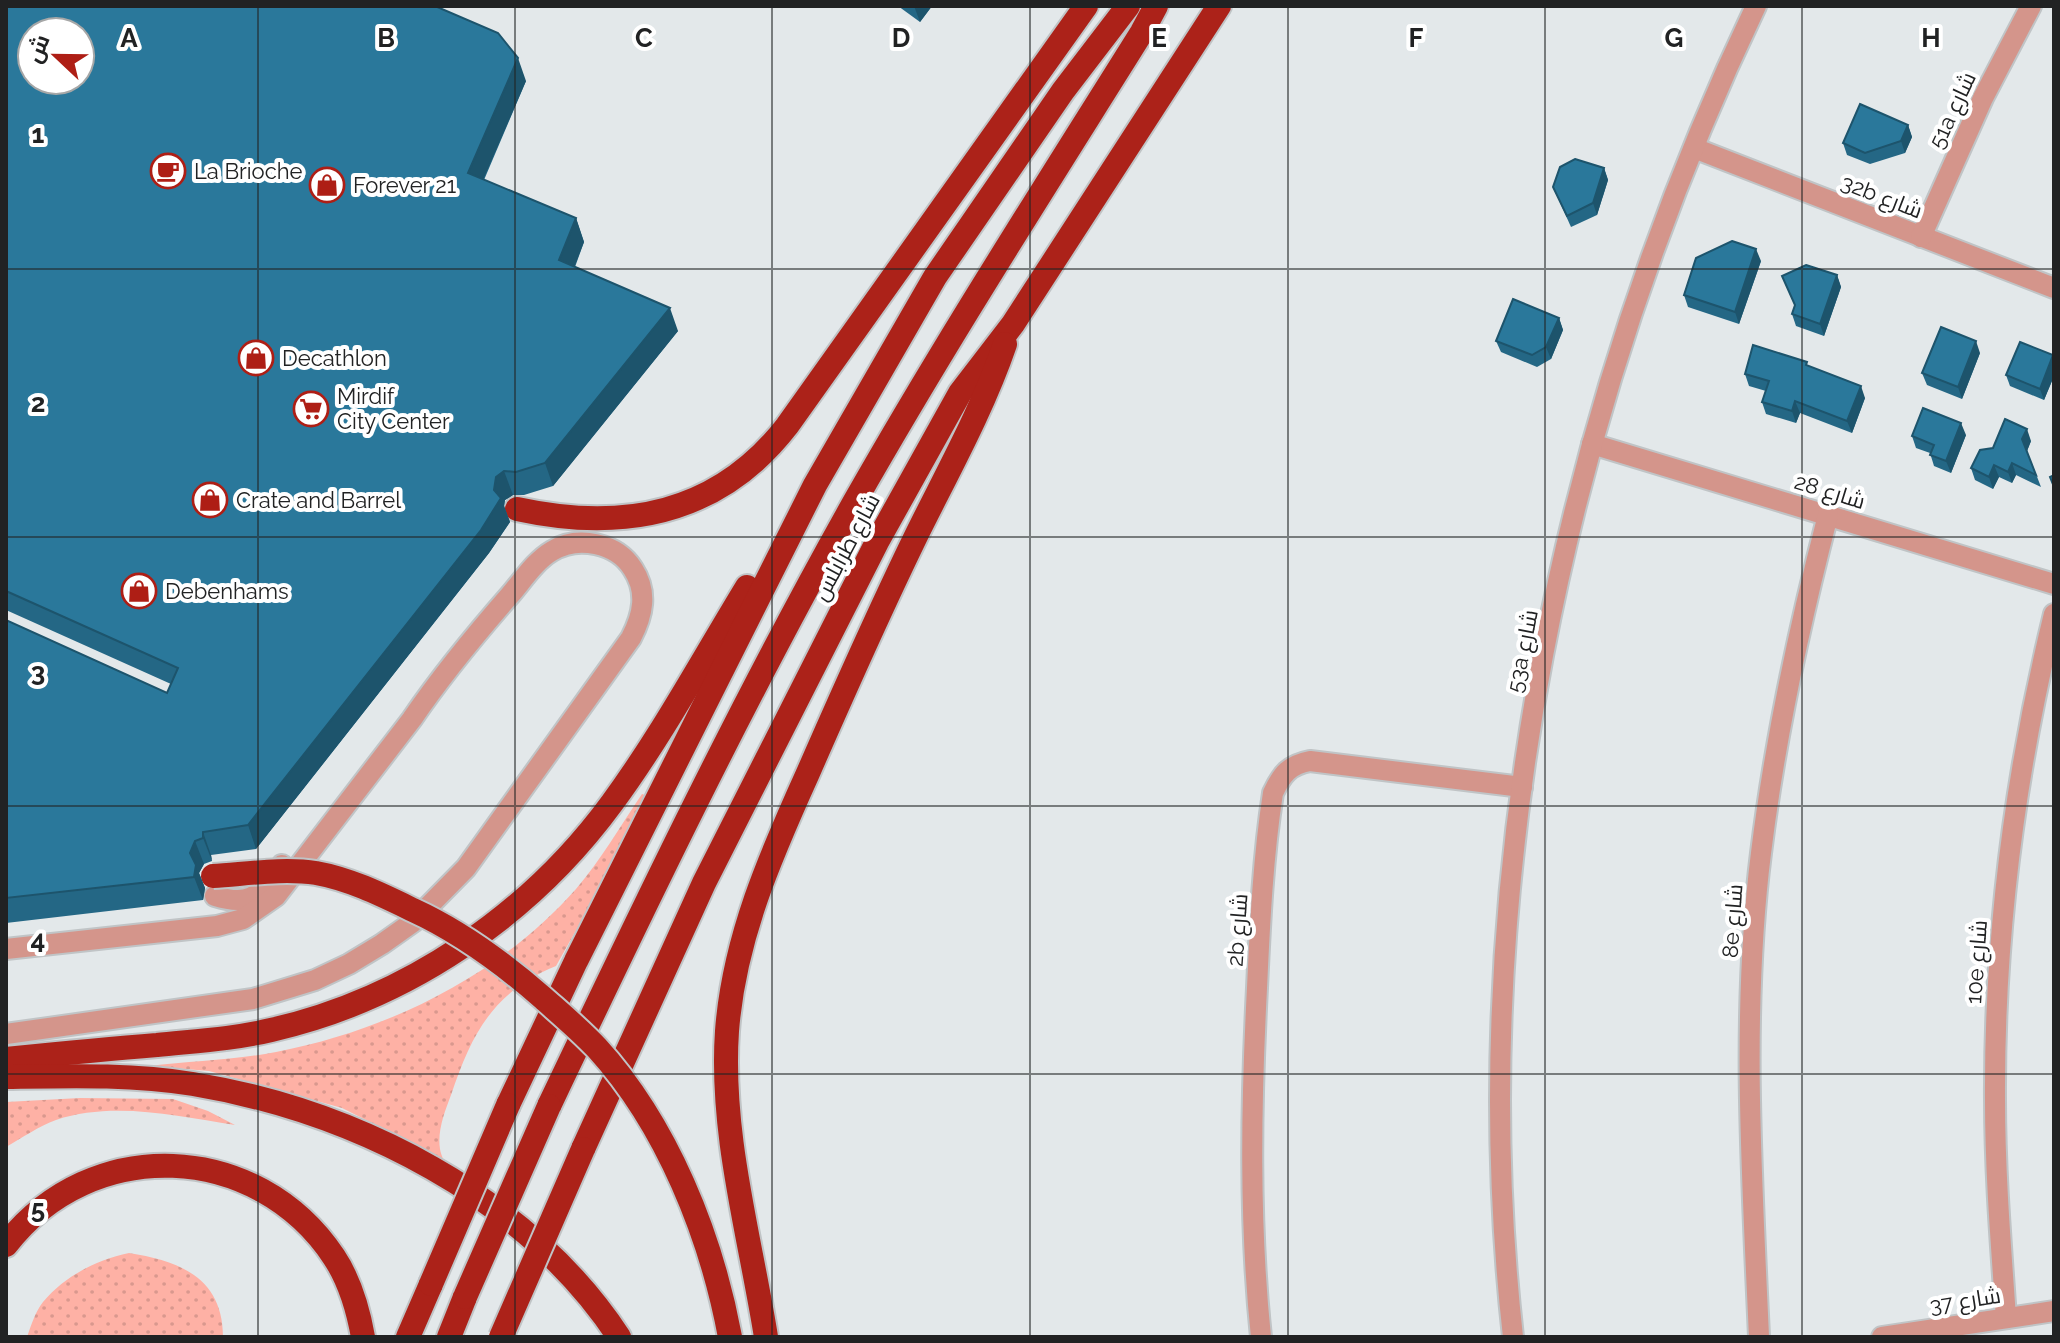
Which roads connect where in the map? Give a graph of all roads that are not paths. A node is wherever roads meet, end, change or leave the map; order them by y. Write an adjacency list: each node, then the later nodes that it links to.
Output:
1 (1086, 6): 13 (highway)
2 (1128, 6): 12 (highway)
3 (1156, 6): 29 (highway, شارع طرابلس, bridge)
4 (1219, 6): 10 (highway, شارع طرابلس)
5 (1756, 6): 7 (street, 53a شارع)
6 (2031, 6): 8 (street, 51a شارع)
7 (1694, 148): 8 (street, 32b شارع); 11 (street, 53a شارع)
8 (1921, 237): 9 (street, 32b شارع)
9 (2054, 288)
10 (1013, 324): 30 (highway, شارع طرابلس, bridge); 33 (highway)
11 (1592, 444): 14 (street, شارع 28); 18 (street, 53a شارع)
12 (815, 485): 22 (highway); 28 (highway, bridge)
13 (517, 509)
14 (1828, 515): 15 (street, شارع 28); 36 (street, 8e شارع)
15 (2054, 584)
16 (2054, 614): 26 (street, 10e شارع)
17 (428, 694): 19 (street); 20 (street); 21 (street)
18 (1522, 787): 34 (street, 2b شارع); 35 (street, 53a شارع)
19 (214, 882): 32 (highway, bridge)
20 (6, 949)
21 (6, 1034)
22 (6, 1059)
23 (6, 1077): 31 (highway)
24 (6, 1245): 27 (highway)
25 (2054, 1311): 26 (street, شارع 37)
26 (2006, 1318): 37 (street, شارع 37)
27 (363, 1337)
28 (408, 1337)
29 (449, 1337)
30 (501, 1337)
31 (619, 1337)
32 (730, 1337)
33 (766, 1337)
34 (1261, 1337)
35 (1513, 1337)
36 (1759, 1337)
37 (1882, 1337)

